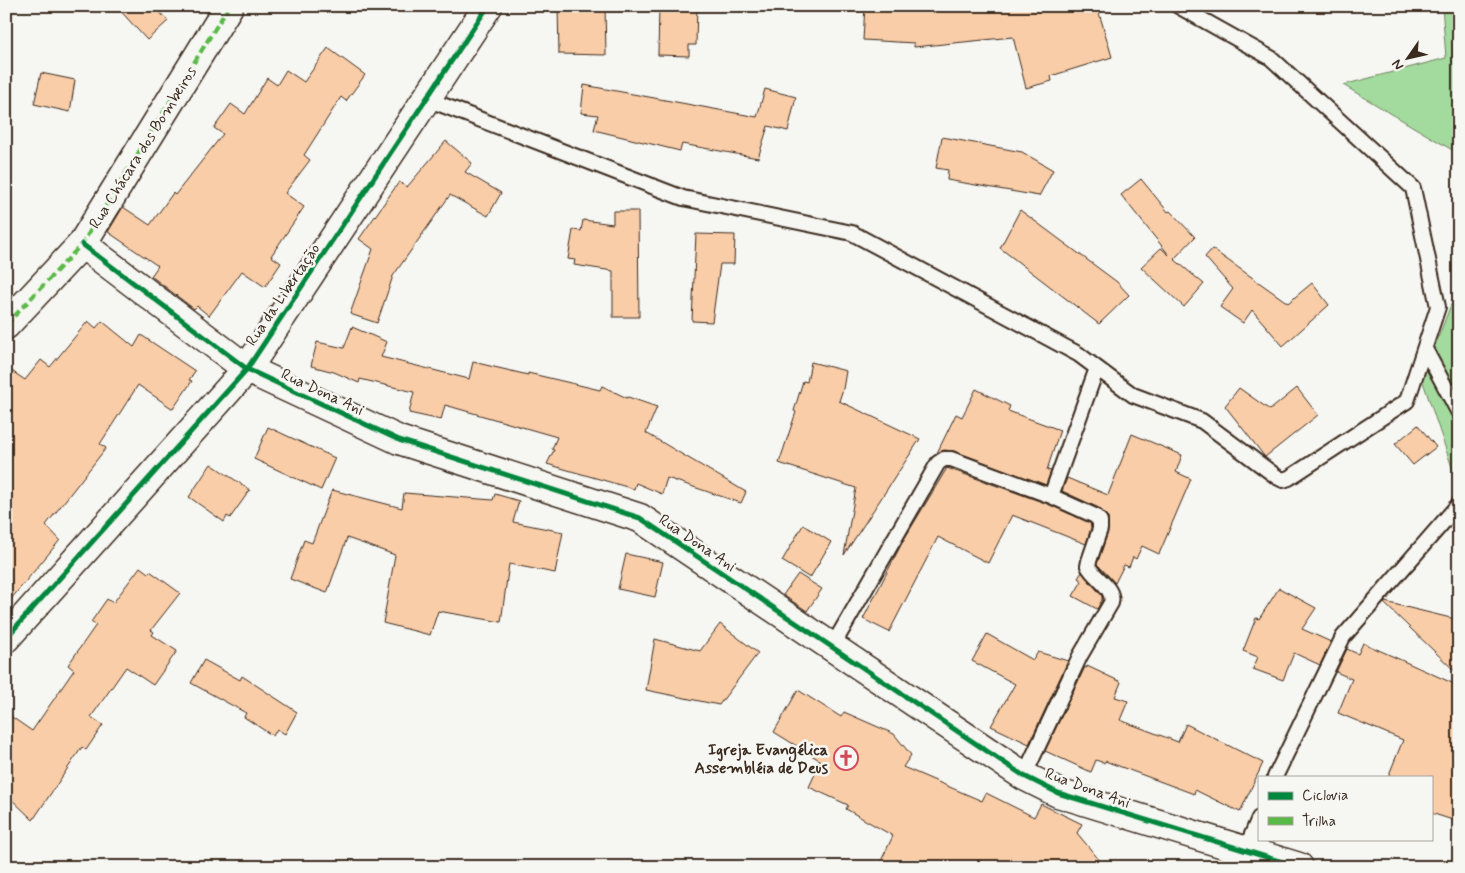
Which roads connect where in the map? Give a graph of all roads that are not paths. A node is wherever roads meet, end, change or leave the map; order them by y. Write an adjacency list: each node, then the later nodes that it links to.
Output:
1 (229, 6): 5 (street, Rua Chácara dos Bombeiros)
2 (488, 6): 4 (street, Rua da Libertação)
3 (1178, 6): 7 (lane)
4 (427, 99): 8 (lane); 9 (street, Rua da Libertação)
5 (82, 244): 6 (street, Rua Chácara dos Bombeiros); 9 (street, Rua Dona Ani)
6 (6, 324)
7 (1424, 349): 8 (lane); 10 (lane)
8 (1097, 368): 11 (lane)
9 (247, 369): 13 (street, Rua da Libertação); 14 (street, Rua Dona Ani)
10 (1459, 413)
11 (1051, 496): 14 (lane); 15 (lane)
12 (1459, 504): 16 (lane)
13 (6, 638)
14 (832, 647): 15 (street, Rua Dona Ani)
15 (1024, 776): 18 (street, Rua Dona Ani)
16 (1275, 776)
17 (1258, 821): 18 (lane)
18 (1246, 851): 19 (street, Rua Dona Ani)
19 (1298, 867)

